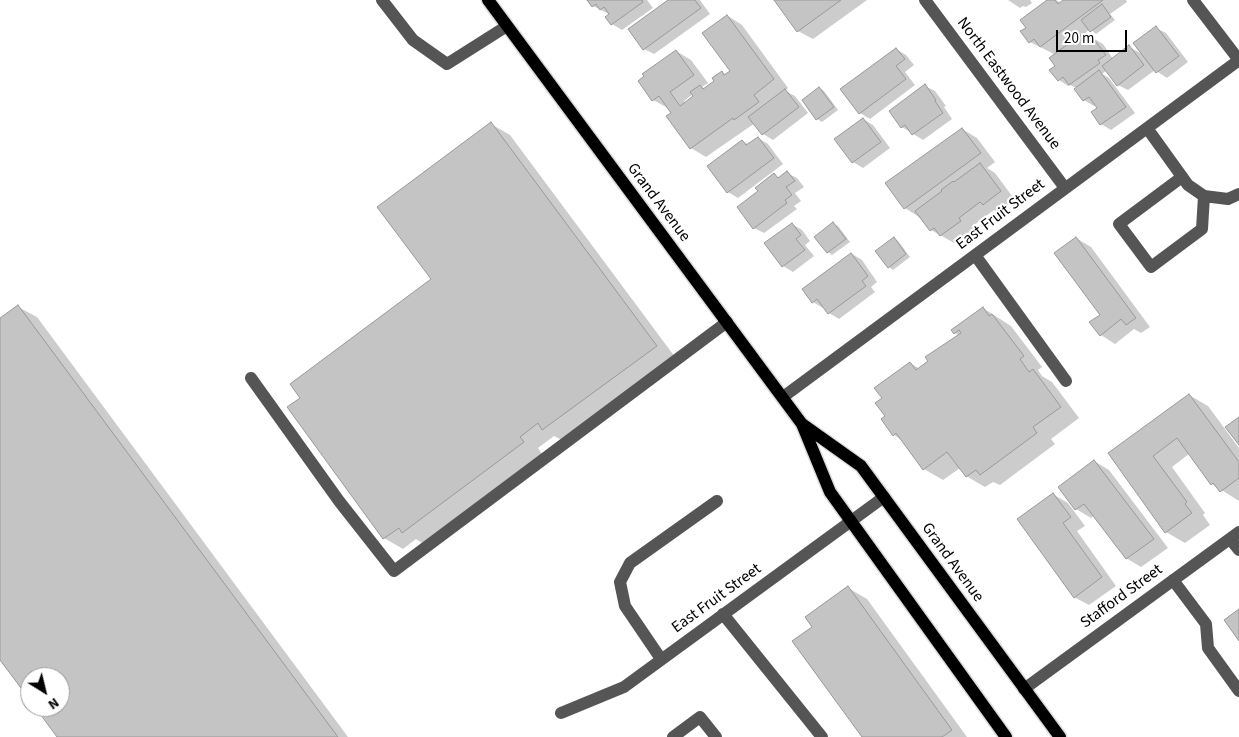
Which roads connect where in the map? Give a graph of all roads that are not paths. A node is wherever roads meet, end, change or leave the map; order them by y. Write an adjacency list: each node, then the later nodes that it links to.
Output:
1 (382, 0): 5 (street)
2 (488, 0): 5 (main road, Grand Avenue)
3 (925, 0): 9 (street, North Eastwood Avenue)
4 (1193, 0): 6 (street)
5 (507, 26): 13 (main road, Grand Avenue)
6 (1239, 60): 7 (street, East Fruit Street)
7 (1147, 128): 8 (street); 9 (street, East Fruit Street)
8 (1182, 177): 11 (street); 11 (street)
9 (1065, 188): 12 (street, East Fruit Street)
10 (1239, 194): 11 (street)
11 (1204, 196)
12 (975, 255): 15 (street); 16 (street, East Fruit Street)
13 (727, 322): 14 (street); 16 (main road, Grand Avenue)
14 (252, 378)
15 (1066, 381)
16 (783, 397): 17 (main road, Grand Avenue)
17 (802, 424): 18 (main road, Grand Avenue); 20 (main road, Grand Avenue)
18 (884, 497): 20 (street, East Fruit Street); 26 (main road, Grand Avenue)
19 (718, 500): 25 (street)
20 (851, 521): 24 (street, East Fruit Street); 32 (main road, Grand Avenue)
21 (1234, 535): 22 (street); 23 (street, Stafford Street)
22 (1239, 550)
23 (1173, 580): 26 (street, Stafford Street); 27 (street)
24 (723, 614): 25 (street, East Fruit Street); 29 (street)
25 (662, 659): 28 (street, East Fruit Street)
26 (1024, 688): 33 (main road, Grand Avenue)
27 (1239, 691)
28 (561, 713)
29 (820, 736)
30 (673, 737): 31 (street)
31 (716, 737)
32 (1006, 737)
33 (1060, 737)

